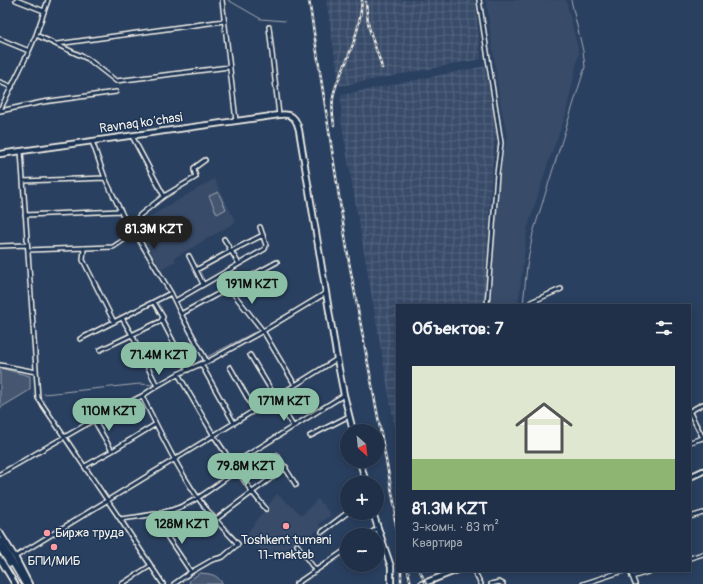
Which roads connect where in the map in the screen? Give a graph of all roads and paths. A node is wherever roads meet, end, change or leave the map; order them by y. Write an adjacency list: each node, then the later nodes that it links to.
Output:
1 (16, 0): 5 (street)
2 (48, 0): 5 (street)
3 (222, 0): 6 (street)
4 (479, 0): 49 (street)
5 (44, 11): 8 (street)
6 (224, 21): 10 (street); 12 (street)
7 (269, 27): 17 (street)
8 (36, 35): 10 (street); 11 (street)
9 (0, 39): 11 (street)
10 (57, 44): 12 (street)
11 (29, 51): 14 (street)
12 (229, 66): 18 (street)
13 (0, 82): 14 (street)
14 (12, 86): 16 (street)
15 (116, 92): 16 (street)
16 (0, 110)
17 (279, 115): 18 (street, Ravnaq ko‘chasi); 46 (street, Ravnaq ko‘chasi)
18 (236, 121): 19 (street, Ravnaq ko‘chasi)
19 (131, 135): 20 (street, Ravnaq ko‘chasi); 26 (street)
20 (92, 141): 21 (street, Ravnaq ko‘chasi); 24 (street)
21 (21, 151): 22 (street, Ravnaq ko‘chasi); 25 (street)
22 (0, 154)
23 (205, 160): 26 (street)
24 (105, 178): 25 (street); 27 (street)
25 (23, 181): 28 (street)
26 (164, 196): 30 (street)
27 (121, 211): 28 (street); 30 (street)
28 (25, 215): 33 (street)
29 (260, 227): 31 (street)
30 (132, 228): 35 (street); 45 (street)
31 (263, 235): 37 (street); 40 (street)
32 (224, 239): 37 (street)
33 (27, 245): 34 (street); 36 (street)
34 (0, 246)
35 (84, 248): 36 (street); 54 (street)
36 (28, 250): 66 (street)
37 (231, 251): 40 (street); 41 (street)
38 (189, 256): 41 (street)
39 (277, 262): 43 (street)
40 (239, 264): 42 (street)
41 (196, 270): 42 (street)
42 (203, 284): 47 (street)
43 (229, 288): 51 (street); 55 (street)
44 (561, 289): 50 (street)
45 (171, 293): 47 (street); 48 (street)
46 (326, 293): 55 (street); 60 (street)
47 (174, 301): 51 (street)
48 (154, 302): 52 (street); 53 (street)
49 (487, 304)
50 (530, 304)
51 (181, 314): 61 (street)
52 (122, 318): 54 (street); 56 (street)
53 (162, 320): 56 (street); 65 (street)
54 (114, 322): 57 (street)
55 (263, 331): 61 (street); 68 (street)
56 (132, 336): 58 (street); 69 (street)
57 (80, 339)
58 (100, 350)
59 (250, 355): 72 (street)
60 (337, 359): 68 (street); 70 (street)
61 (207, 362): 62 (street)
62 (201, 364): 65 (street); 79 (street)
63 (0, 365): 66 (street)
64 (230, 367): 74 (street)
65 (188, 370): 67 (street)
66 (36, 372): 83 (street)
67 (178, 374): 69 (street); 84 (street)
68 (295, 385): 72 (street)
69 (157, 386): 71 (street)
70 (344, 395): 77 (street); 82 (street)
71 (142, 396): 78 (street); 80 (street)
72 (275, 398): 74 (street); 82 (street)
73 (703, 404): 75 (street)
74 (255, 410): 79 (street)
75 (691, 411)
76 (691, 414): 86 (street)
77 (350, 416): 81 (street); 85 (street)
78 (94, 420): 83 (street); 88 (street)
79 (234, 423): 84 (street)
80 (156, 424): 88 (street); 90 (street)
81 (352, 424)
82 (293, 426): 91 (street)
83 (64, 436): 92 (street); 96 (street)
84 (214, 436): 90 (street); 91 (street)
85 (310, 436)
86 (703, 438): 87 (street)
87 (691, 442)
88 (112, 451): 92 (street)
89 (277, 454): 93 (street)
90 (175, 460): 100 (street); 101 (street)
91 (233, 464): 94 (street)
92 (85, 466): 101 (street)
93 (286, 467): 98 (street); 99 (street)
94 (238, 470): 99 (street); 100 (street)
95 (703, 471): 97 (street)
96 (0, 474)
97 (691, 477)
98 (296, 485)
99 (252, 492): 102 (street); 107 (street)
100 (198, 498): 106 (street); 107 (street)
101 (108, 500): 106 (street); 121 (street)
102 (266, 509)
103 (703, 513): 104 (street)
104 (691, 517)
105 (340, 518): 111 (street)
106 (120, 519): 122 (street)
107 (216, 520): 124 (street)
108 (375, 520): 110 (street)
109 (160, 526): 124 (street)
110 (378, 528)
111 (322, 532)
112 (0, 534): 121 (street)
113 (0, 541): 121 (main road)
114 (297, 545): 123 (street)
115 (384, 546): 140 (street)
116 (0, 548): 121 (main road)
117 (340, 554): 123 (street)
118 (703, 554): 120 (street)
119 (0, 558): 132 (street)
120 (691, 558)
121 (12, 560): 133 (main road); 134 (main road); 135 (street)
122 (150, 566): 136 (street); 137 (street)
123 (316, 571): 139 (street)
124 (191, 572): 138 (street)
125 (475, 572): 142 (street)
126 (620, 572): 145 (street)
127 (630, 572): 130 (street)
128 (648, 572): 130 (street)
129 (444, 573): 141 (street)
130 (632, 577): 131 (street)
131 (634, 583): 146 (street)
132 (15, 584)
133 (22, 584)
134 (25, 584)
135 (29, 584)
136 (122, 584)
137 (163, 584)
138 (174, 584)
139 (296, 584)
140 (391, 584)
141 (422, 584)
142 (481, 584)
143 (491, 584): 144 (street)
144 (503, 584)
145 (584, 584)
146 (629, 584)

